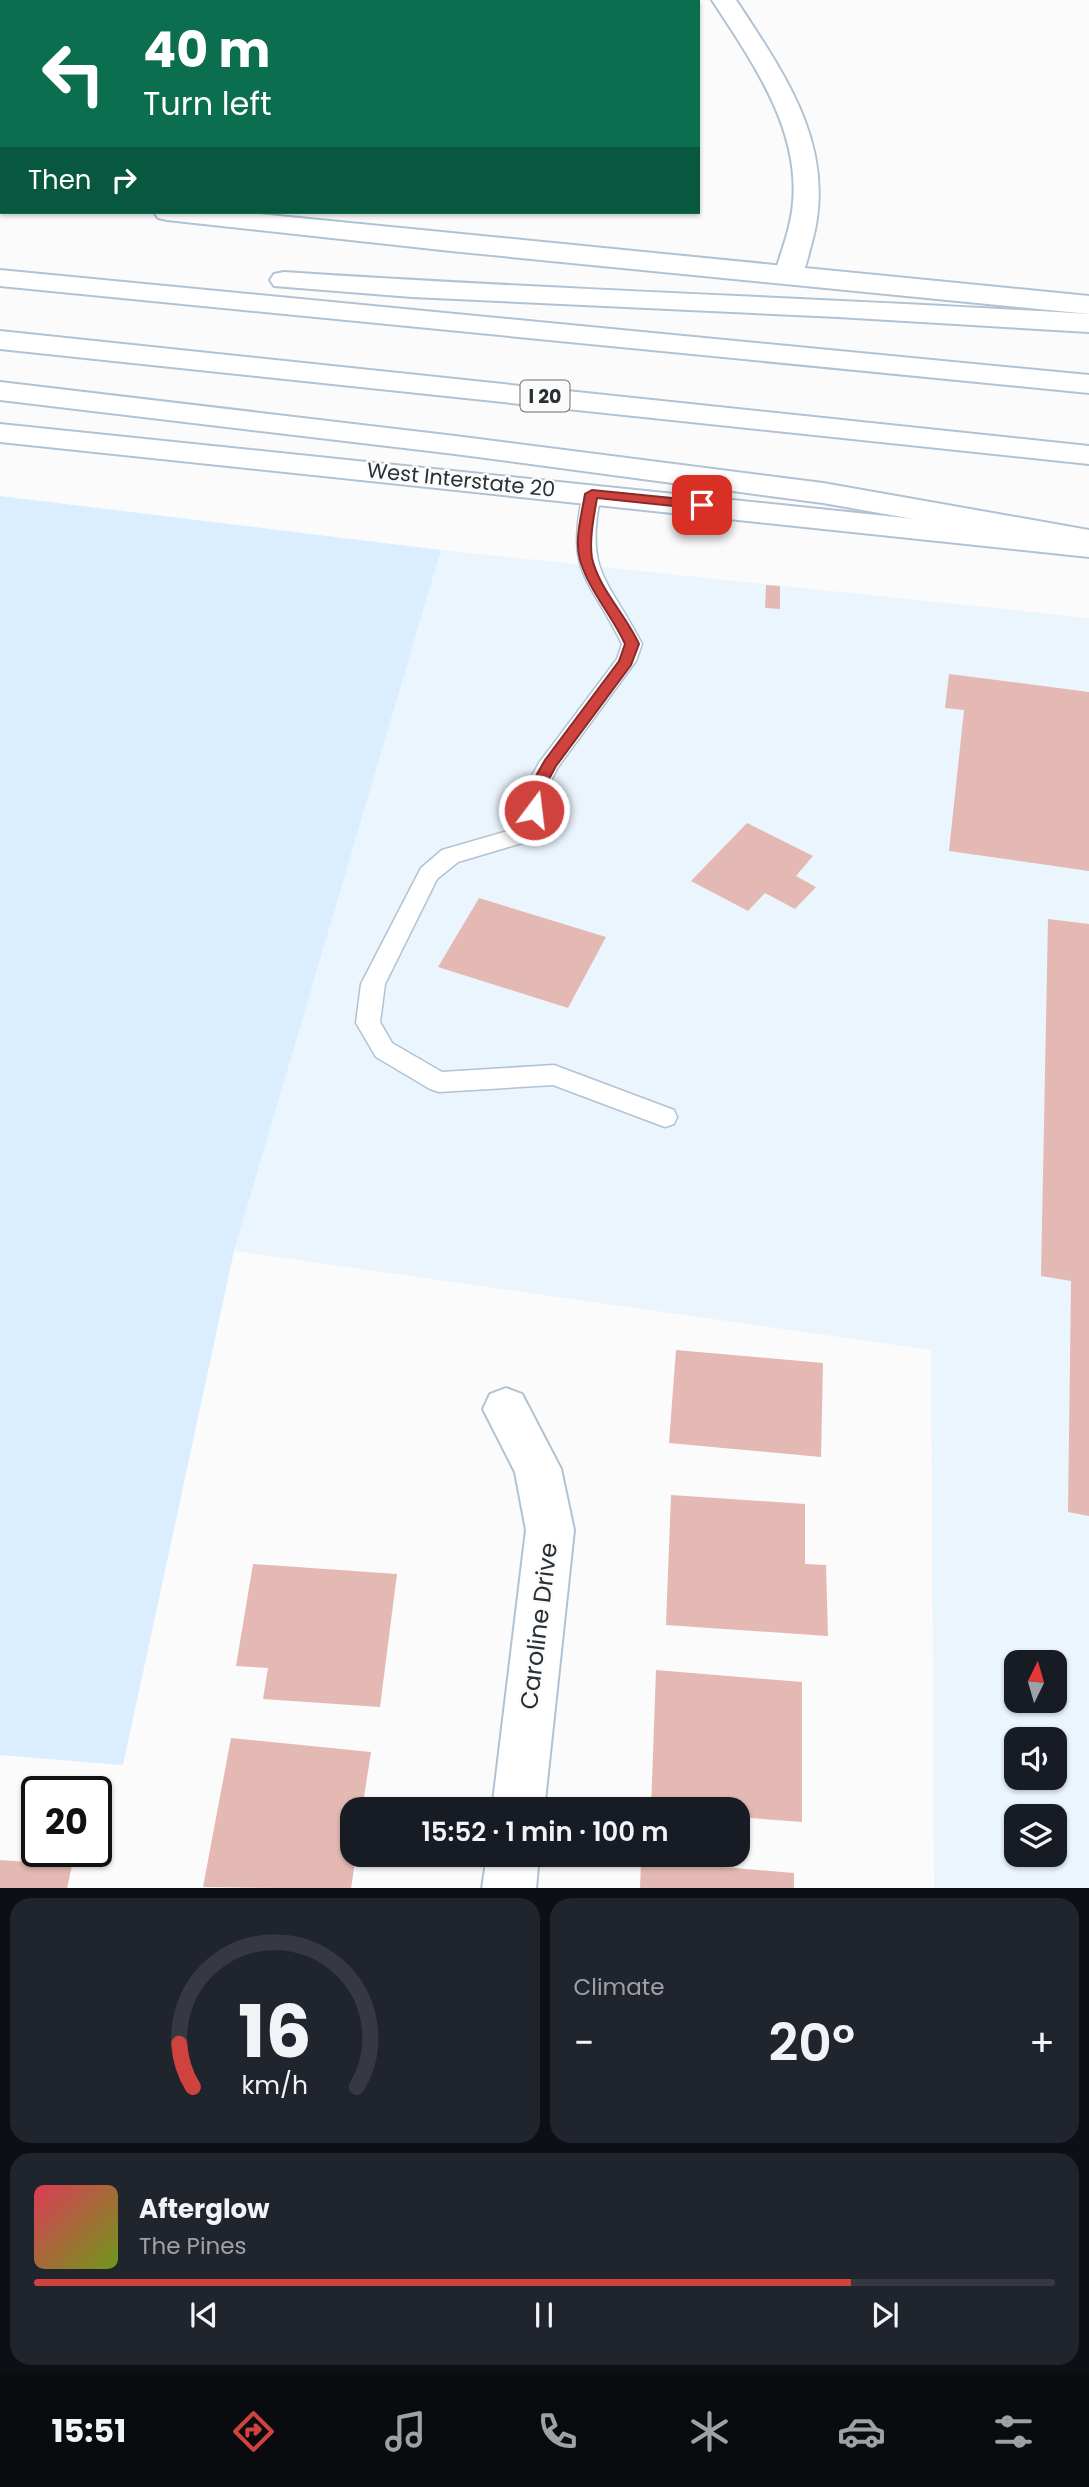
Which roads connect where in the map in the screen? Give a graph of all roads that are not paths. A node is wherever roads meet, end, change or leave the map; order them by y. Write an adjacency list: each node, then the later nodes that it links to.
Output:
1 (724, 0): 4 (main road)
2 (185, 214): 4 (main road)
3 (0, 265): 7 (main road)
4 (788, 276): 6 (main road)
5 (0, 278): 9 (main road)
6 (1089, 306)
7 (1089, 323)
8 (0, 340): 12 (main road, I 20)
9 (1089, 384)
10 (0, 391): 14 (main road)
11 (0, 433): 13 (main road, West Interstate 20)
12 (1089, 455)
13 (592, 494): 15 (main road, West Interstate 20); 16 (lane)
14 (1089, 540)
15 (1089, 547)
16 (665, 1117)
17 (506, 1409): 18 (main road, Caroline Drive)
18 (519, 1797)
19 (512, 1867): 20 (main road)
20 (509, 1888)

